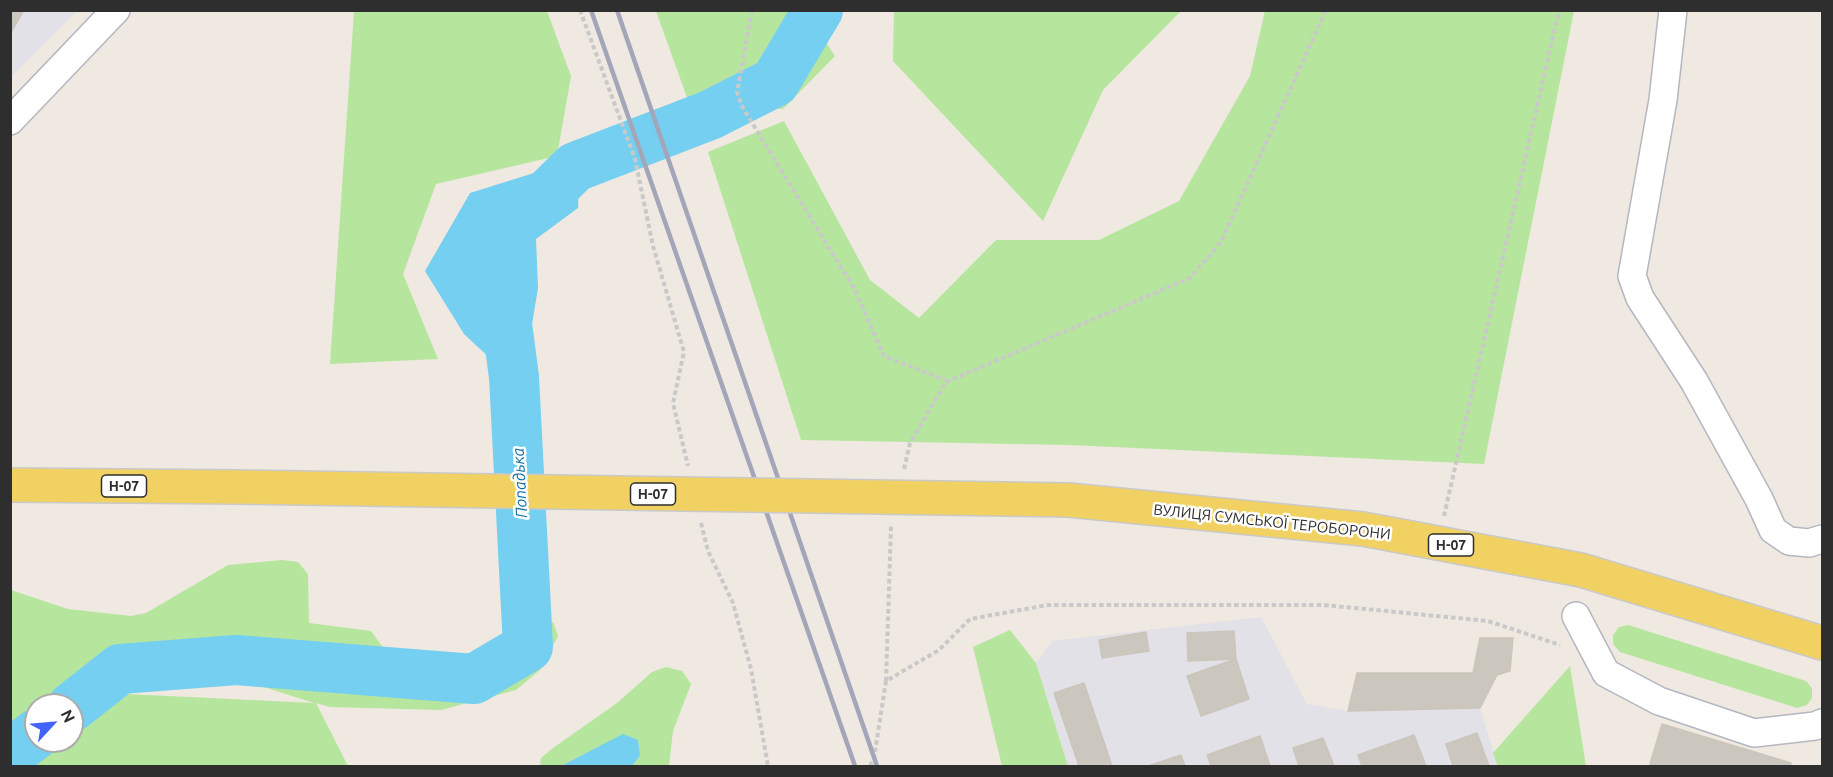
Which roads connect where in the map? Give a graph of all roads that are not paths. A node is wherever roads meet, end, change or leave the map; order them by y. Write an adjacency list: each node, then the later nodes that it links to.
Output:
1 (116, 10): 3 (street)
2 (1673, 10): 5 (street)
3 (10, 121)
4 (10, 485): 7 (main road, ВУЛИЦЯ СУМСЬКОЇ ТЕРОБОРОНИ / Н-07, bridge)
5 (1822, 539)
6 (1576, 616): 8 (street)
7 (1822, 643)
8 (1822, 723)

